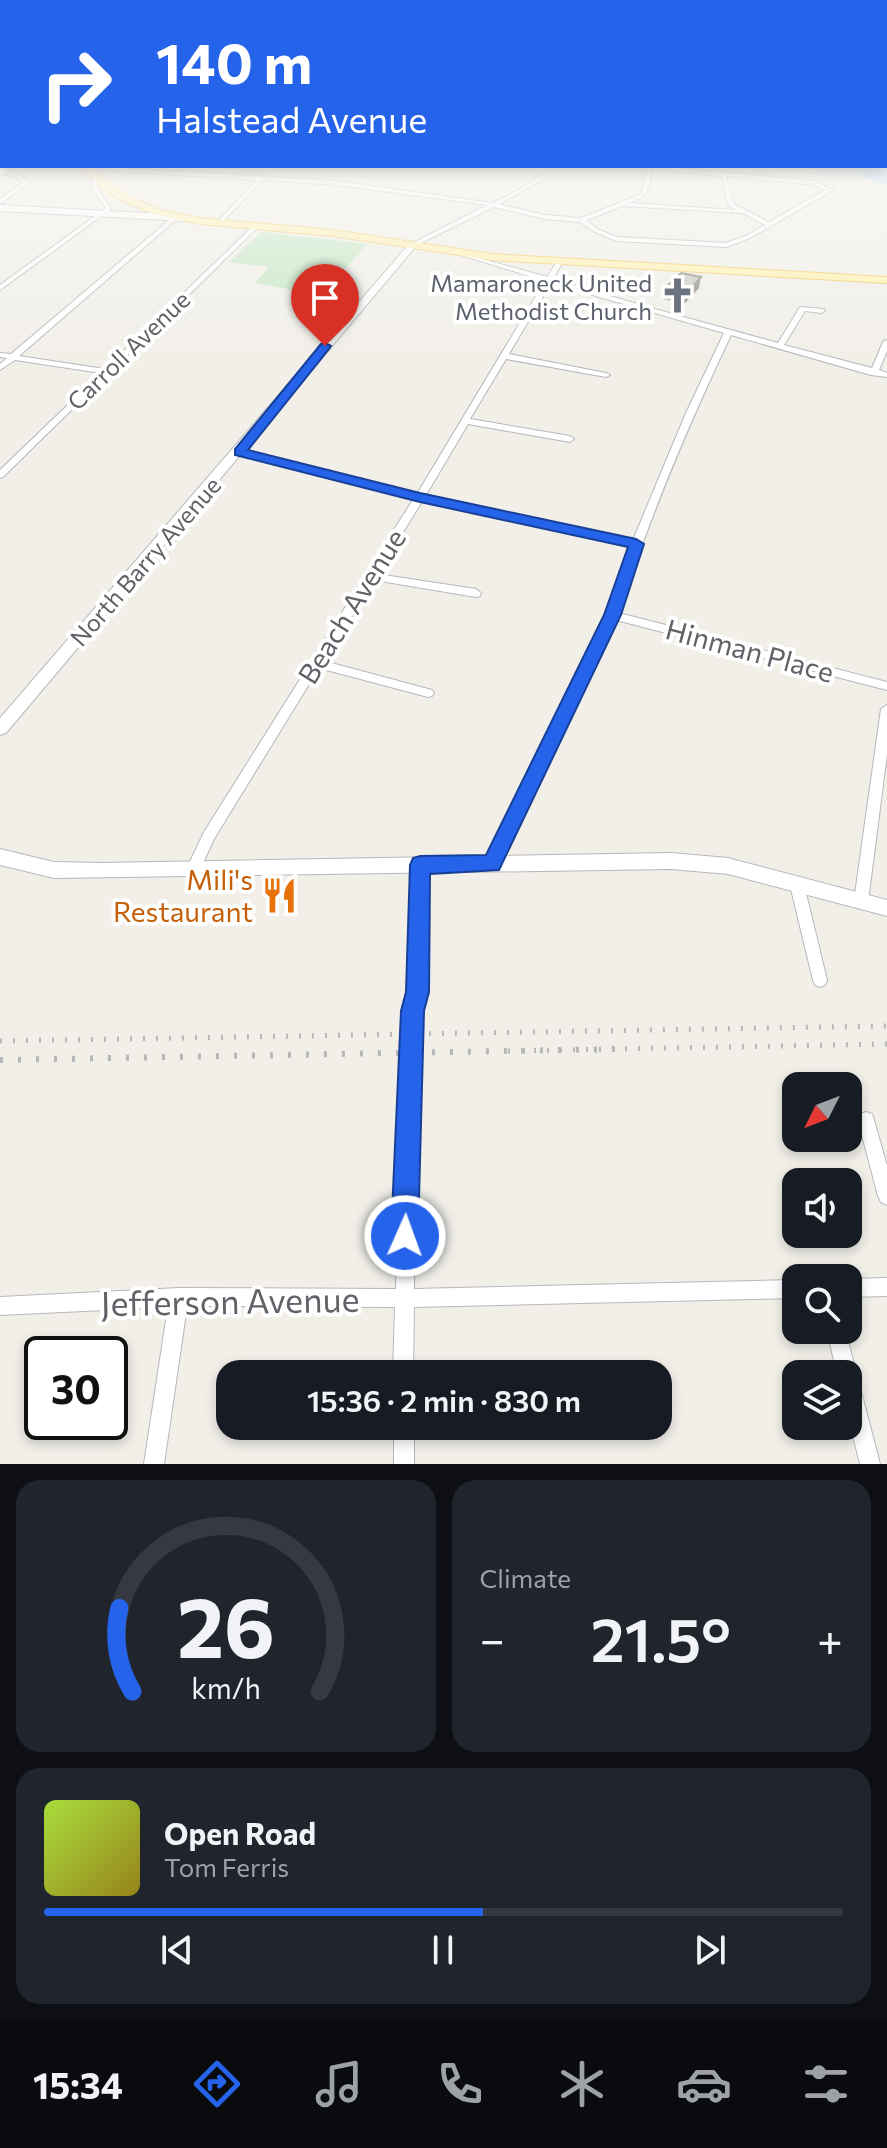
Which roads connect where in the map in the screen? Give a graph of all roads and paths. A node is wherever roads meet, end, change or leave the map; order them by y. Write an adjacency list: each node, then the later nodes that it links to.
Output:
1 (97, 216): 19 (street)
2 (166, 216): 9 (main road)
3 (225, 216): 11 (street)
4 (468, 216): 14 (street)
5 (542, 216): 10 (street)
6 (588, 216): 10 (street)
7 (751, 216): 12 (street)
8 (784, 216): 12 (street)
9 (179, 217): 11 (main road); 26 (street)
10 (582, 220): 12 (street)
11 (219, 223): 13 (main road)
12 (770, 225)
13 (256, 226): 14 (main road); 28 (street, Carroll Avenue)
14 (413, 245): 15 (main road); 34 (street, North Barry Avenue)
15 (458, 253): 16 (main road); 17 (street)
16 (560, 261): 17 (street, Beach Avenue); 18 (main road)
17 (548, 280): 21 (street); 25 (street, Beach Avenue)
18 (887, 280)
19 (0, 288)
20 (821, 311): 23 (street)
21 (728, 332): 23 (street); 37 (street)
22 (887, 342): 29 (street)
23 (779, 347): 29 (street)
24 (0, 355): 26 (street)
25 (505, 356): 30 (street); 32 (street, Beach Avenue)
26 (14, 357): 27 (street); 28 (street)
27 (0, 368)
28 (105, 371): 35 (street, Carroll Avenue)
29 (874, 373): 31 (street)
30 (606, 375)
31 (887, 375)
32 (466, 421): 33 (street); 36 (street, Beach Avenue)
33 (570, 439)
34 (240, 452): 36 (street); 46 (street, North Barry Avenue)
35 (0, 475)
36 (420, 497): 37 (street); 38 (street, Beach Avenue)
37 (636, 544): 40 (street)
38 (370, 576): 39 (street); 41 (street, Beach Avenue)
39 (476, 593)
40 (613, 615): 42 (street, Hinman Place); 48 (street)
41 (315, 663): 43 (street); 50 (street, Beach Avenue)
42 (887, 686)
43 (428, 693)
44 (887, 709): 45 (street)
45 (886, 728): 52 (street)
46 (0, 729)
47 (0, 857): 50 (street)
48 (492, 864): 49 (street); 51 (street)
49 (420, 865): 50 (street); 61 (street, bridge)
50 (193, 870)
51 (797, 885): 52 (street); 54 (street)
52 (861, 901): 53 (street)
53 (887, 908)
54 (820, 980)
55 (866, 1120): 56 (street)
56 (887, 1196)
57 (887, 1287): 58 (street)
58 (862, 1288)
59 (782, 1289): 61 (street, Jefferson Avenue)
60 (179, 1297): 61 (street, Jefferson Avenue); 62 (street, Jefferson Avenue); 66 (street)
61 (403, 1298): 63 (street)
62 (0, 1306)
63 (403, 1360)
64 (862, 1432): 68 (street)
65 (404, 1440): 67 (street)
66 (154, 1464)
67 (404, 1464)
68 (870, 1464)

